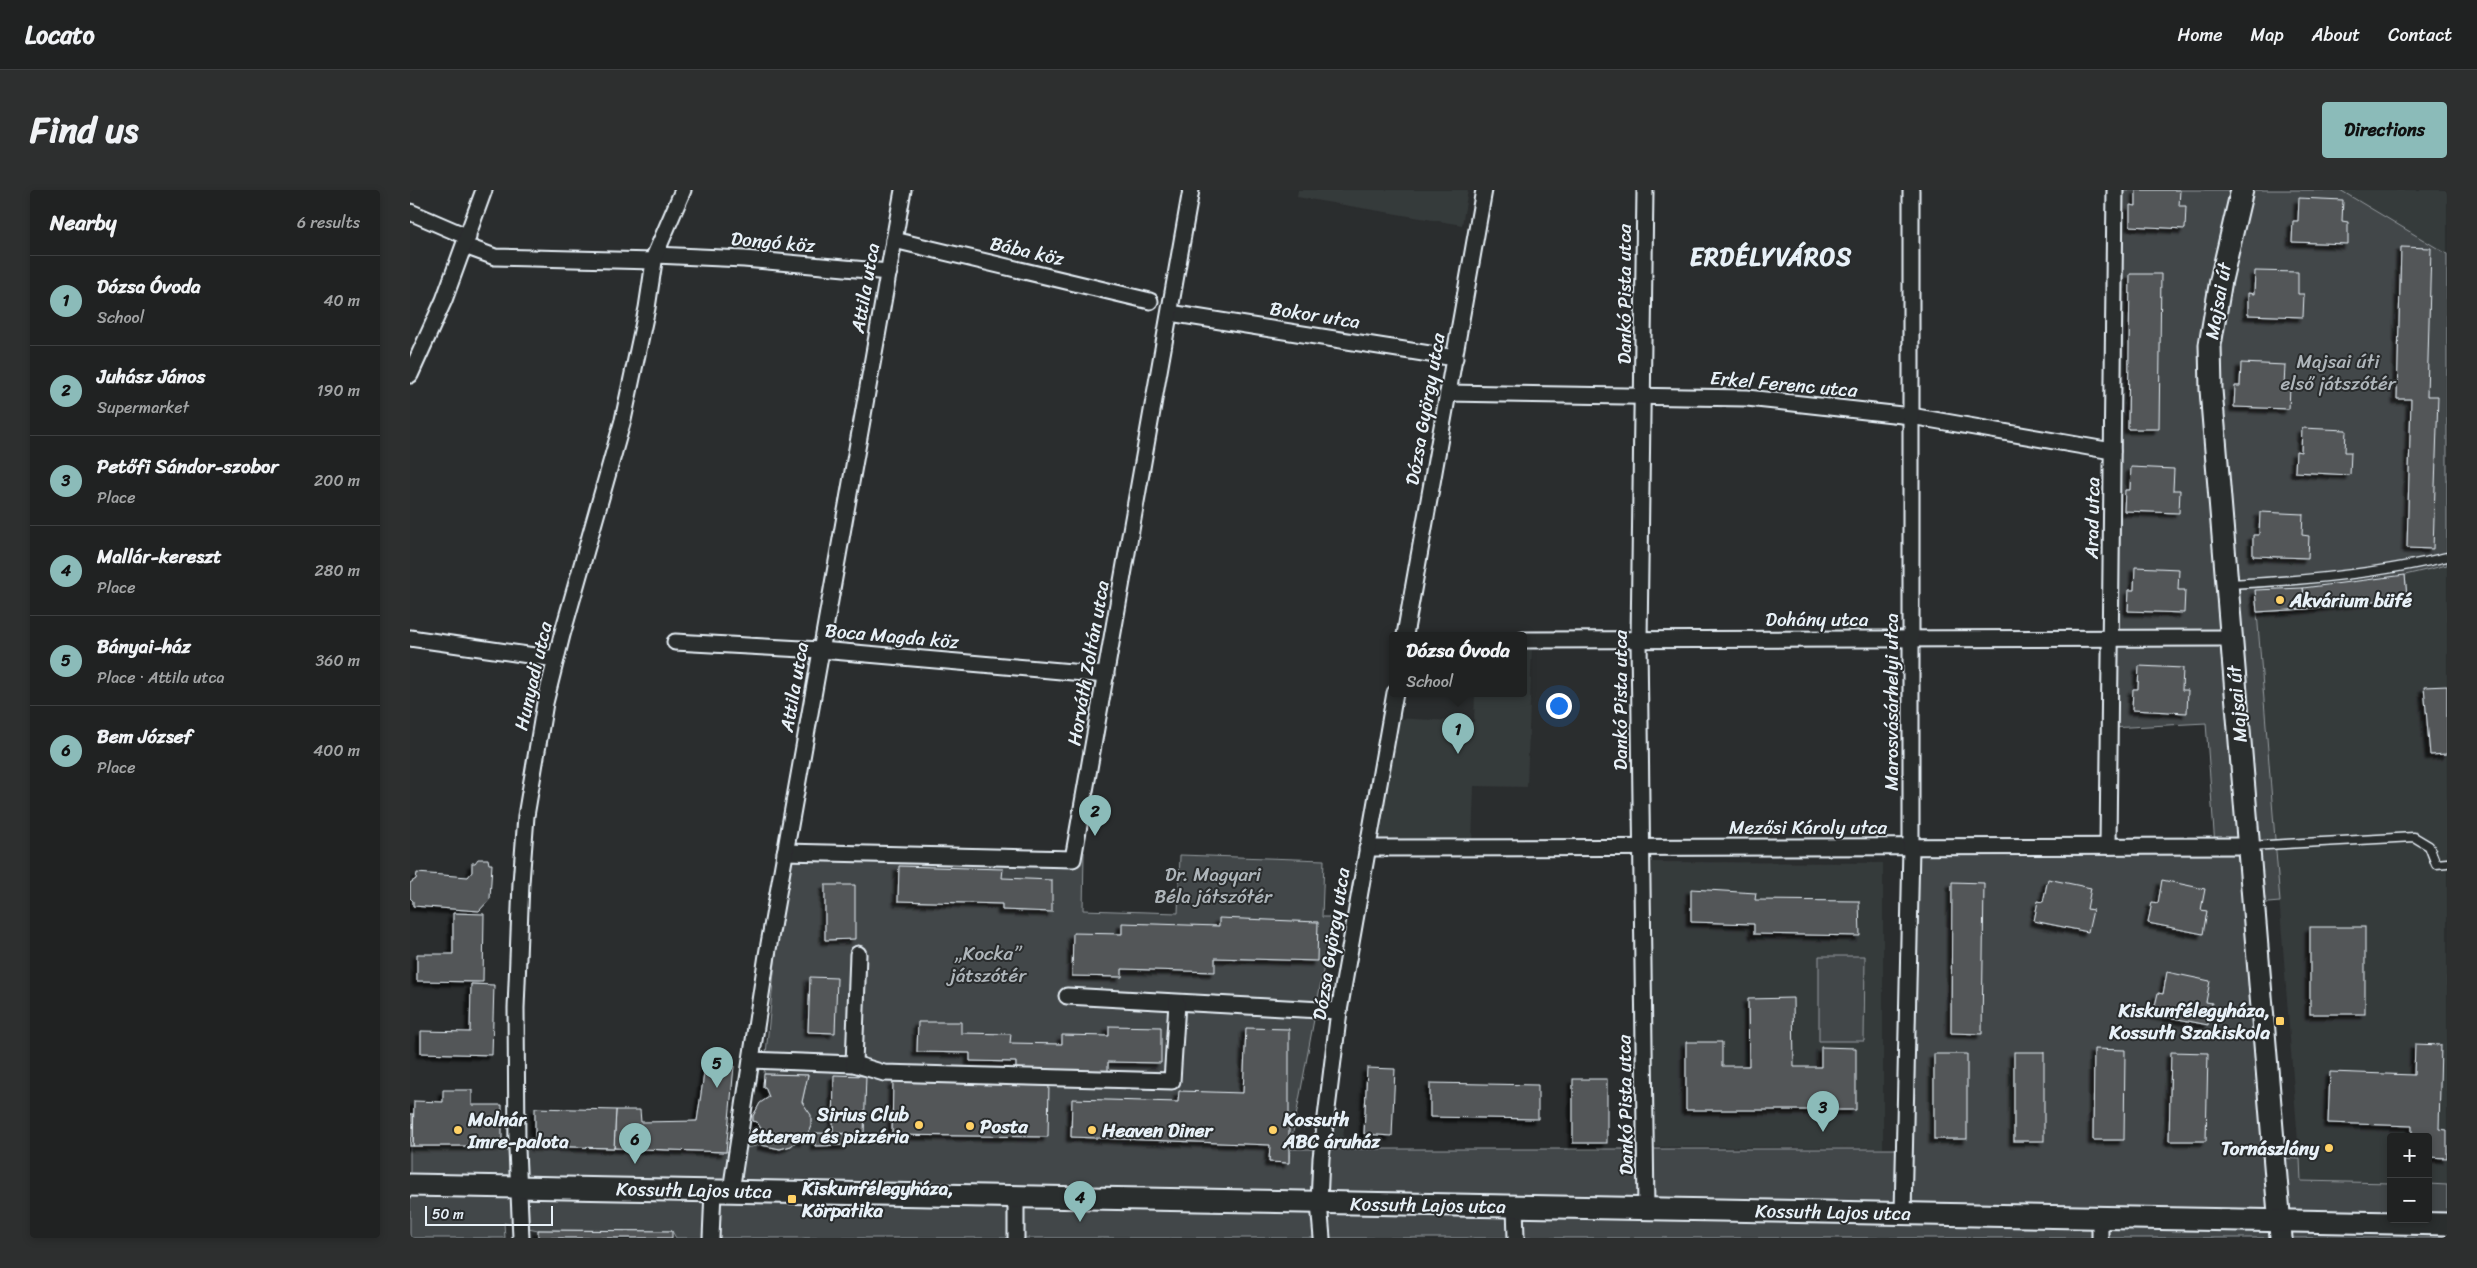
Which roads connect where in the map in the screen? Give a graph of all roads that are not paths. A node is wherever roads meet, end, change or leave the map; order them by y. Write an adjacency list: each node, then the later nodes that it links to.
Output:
1 (484, 190): 12 (street)
2 (682, 190): 13 (street, Hunyadi utca)
3 (904, 190): 11 (street, Attila utca)
4 (1191, 190): 16 (street, Horváth Zoltán utca)
5 (1484, 190): 17 (street, Dózsa György utca)
6 (1645, 190): 20 (street, Dankó Pista utca)
7 (1911, 190): 21 (street, Marosvásárhelyi utca)
8 (2115, 190): 22 (street, Arad utca)
9 (2242, 190): 24 (street, Majsai út)
10 (410, 212): 12 (street, Dongó köz)
11 (894, 240): 14 (street, Attila utca); 15 (street, Bába köz)
12 (466, 242): 13 (street, Dongó köz); 18 (street)
13 (655, 258): 14 (street, Dongó köz); 34 (street, Hunyadi utca)
14 (888, 272): 33 (street, Attila utca)
15 (1150, 301)
16 (1170, 313): 17 (street, Bokor utca); 35 (street, Horváth Zoltán utca)
17 (1455, 358): 19 (street, Dózsa György utca)
18 (410, 374)
19 (1448, 394): 20 (street, Erkel Ferenc utca); 25 (street, Dózsa György utca)
20 (1644, 397): 21 (street, Erkel Ferenc utca); 31 (street, Dankó Pista utca)
21 (1911, 416): 22 (street, Erkel Ferenc utca); 29 (street, Marosvásárhelyi utca)
22 (2112, 451): 27 (street, Arad utca)
23 (2447, 556): 24 (lane)
24 (2227, 584): 28 (street, Majsai út)
25 (1406, 632)
26 (410, 638): 34 (street)
27 (2110, 638): 28 (street, Dohány utca); 29 (street, Dohány utca); 37 (street, Arad utca)
28 (2232, 638): 38 (street, Majsai út)
29 (1911, 639): 31 (street, Dohány utca); 40 (street, Marosvásárhelyi utca)
30 (1527, 640): 31 (street, Dohány utca)
31 (1639, 640): 39 (street, Dankó Pista utca)
32 (675, 642): 33 (street, Boca Magda köz)
33 (821, 650): 35 (street, Boca Magda köz); 42 (street, Attila utca)
34 (556, 660): 51 (street, Hunyadi utca)
35 (1106, 675): 42 (street, Horváth Zoltán utca)
36 (1394, 697): 41 (street, Dózsa György utca)
37 (2108, 846): 38 (street, Mezősi Károly utca); 40 (street, Mezősi Károly utca)
38 (2250, 846): 43 (lane); 60 (street, Majsai út)
39 (1641, 847): 40 (street, Mezősi Károly utca); 41 (street, Mezősi Károly utca); 56 (street, Dankó Pista utca)
40 (1912, 847): 57 (street, Marosvásárhelyi utca)
41 (1367, 848): 47 (street, Dózsa György utca)
42 (785, 852): 48 (street, Attila utca)
43 (2447, 863)
44 (858, 954): 49 (street)
45 (1067, 996): 46 (street)
46 (1177, 1002): 47 (street); 49 (street)
47 (1339, 1012): 54 (street, Dózsa György utca)
48 (751, 1060): 49 (street); 52 (street, Attila utca)
49 (854, 1064)
50 (410, 1185): 51 (street, Kossuth Lajos utca)
51 (518, 1187): 52 (street, Kossuth Lajos utca); 61 (street, Hunyadi utca)
52 (722, 1191): 53 (street, Kossuth Lajos utca); 62 (street, Attila utca)
53 (1016, 1196): 54 (street, Kossuth Lajos utca); 63 (street)
54 (1320, 1203): 55 (street, Kossuth Lajos utca); 64 (street, Dózsa György utca)
55 (1515, 1206): 56 (street, Kossuth Lajos utca); 65 (street)
56 (1646, 1209): 57 (street, Kossuth Lajos utca)
57 (1903, 1214): 59 (street, Kossuth Lajos utca)
58 (2447, 1224): 60 (street, Kossuth Lajos utca)
59 (2100, 1228): 60 (street, Kossuth Lajos utca)
60 (2281, 1230)
61 (522, 1238)
62 (711, 1238)
63 (1016, 1238)
64 (1322, 1238)
65 (1516, 1238)

